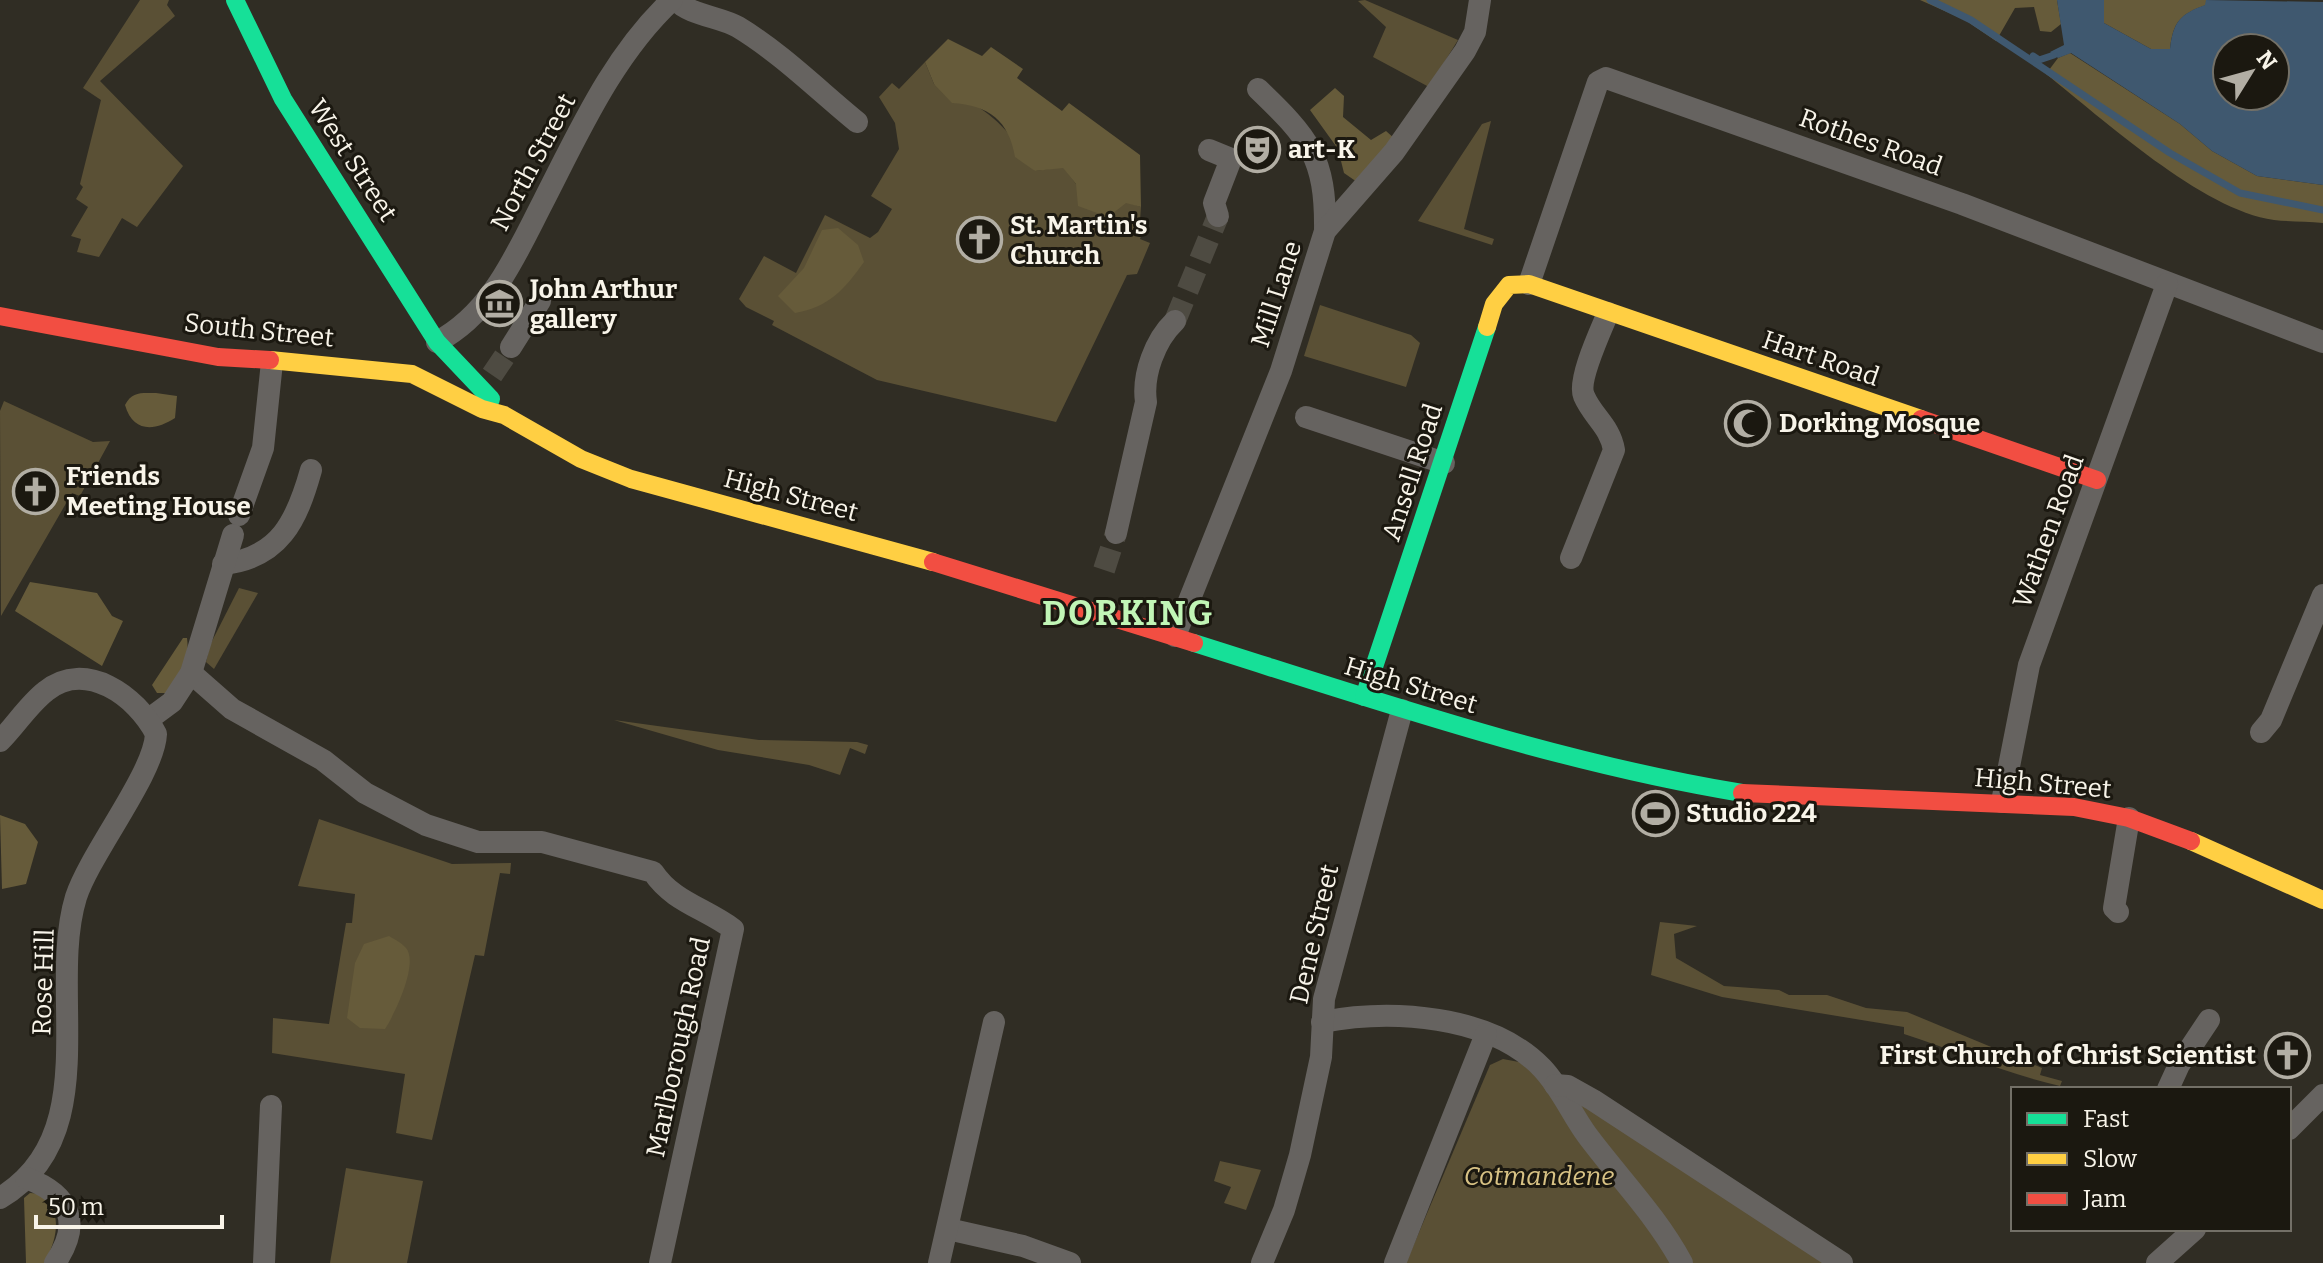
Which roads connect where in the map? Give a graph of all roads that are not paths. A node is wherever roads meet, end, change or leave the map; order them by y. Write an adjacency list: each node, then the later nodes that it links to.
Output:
1 (235, 0): 15 (main road, West Street)
2 (674, 0): 5 (street); 15 (street, North Street)
3 (1480, 0): 8 (street, Mill Lane)
4 (1258, 89): 8 (street)
5 (857, 122)
6 (1209, 150): 7 (street)
7 (1218, 216)
8 (1325, 231): 29 (street, Mill Lane)
9 (1529, 284): 10 (street, Rothes Road); 12 (main road, Hart Road); 22 (main road, Ansell Road)
10 (2167, 284): 16 (street, Rothes Road); 24 (street, Wathen Road)
11 (540, 301): 17 (street)
12 (1608, 313): 24 (main road, Hart Road); 26 (street)
13 (0, 316): 18 (main road, South Street)
14 (1175, 321): 25 (street)
15 (437, 342): 19 (main road); 20 (main road, West Street)
16 (2323, 342)
17 (511, 347)
18 (272, 362): 19 (main road, South Street); 27 (street)
19 (373, 369): 20 (main road, South Street)
20 (504, 415): 29 (main road, High Street)
21 (1306, 417): 22 (street)
22 (1444, 463): 31 (main road, Ansell Road)
23 (311, 470): 27 (street)
24 (2097, 480): 36 (street, Wathen Road)
25 (1116, 533)
26 (1571, 558)
27 (223, 564): 30 (street)
28 (2323, 595): 34 (street)
29 (1175, 636): 31 (main road, High Street)
30 (191, 673): 33 (street); 55 (street, Marlborough Road)
31 (1364, 697): 32 (main road, High Street)
32 (1402, 710): 36 (main road, High Street); 42 (street, Dene Street)
33 (149, 719): 35 (street); 49 (street, Rose Hill)
34 (2261, 732)
35 (0, 741)
36 (2002, 802): 37 (main road, High Street)
37 (2129, 818): 38 (main road, High Street); 39 (street)
38 (2323, 900)
39 (2118, 912)
40 (2209, 1020): 45 (street)
41 (994, 1022): 51 (street)
42 (1322, 1022): 43 (street); 58 (street, Dene Street)
43 (1486, 1034): 44 (street); 59 (street)
44 (1555, 1085): 60 (street); 61 (street)
45 (2169, 1087)
46 (2323, 1095): 48 (street)
47 (271, 1106): 54 (street)
48 (2291, 1127)
49 (26, 1178): 50 (street, Rose Hill); 53 (street)
50 (0, 1198)
51 (948, 1229): 56 (street); 57 (street)
52 (2193, 1231): 62 (street)
53 (55, 1263)
54 (264, 1263)
55 (660, 1263)
56 (939, 1263)
57 (1070, 1263)
58 (1262, 1263)
59 (1395, 1263)
60 (1682, 1263)
61 (1842, 1263)
62 (2157, 1263)

